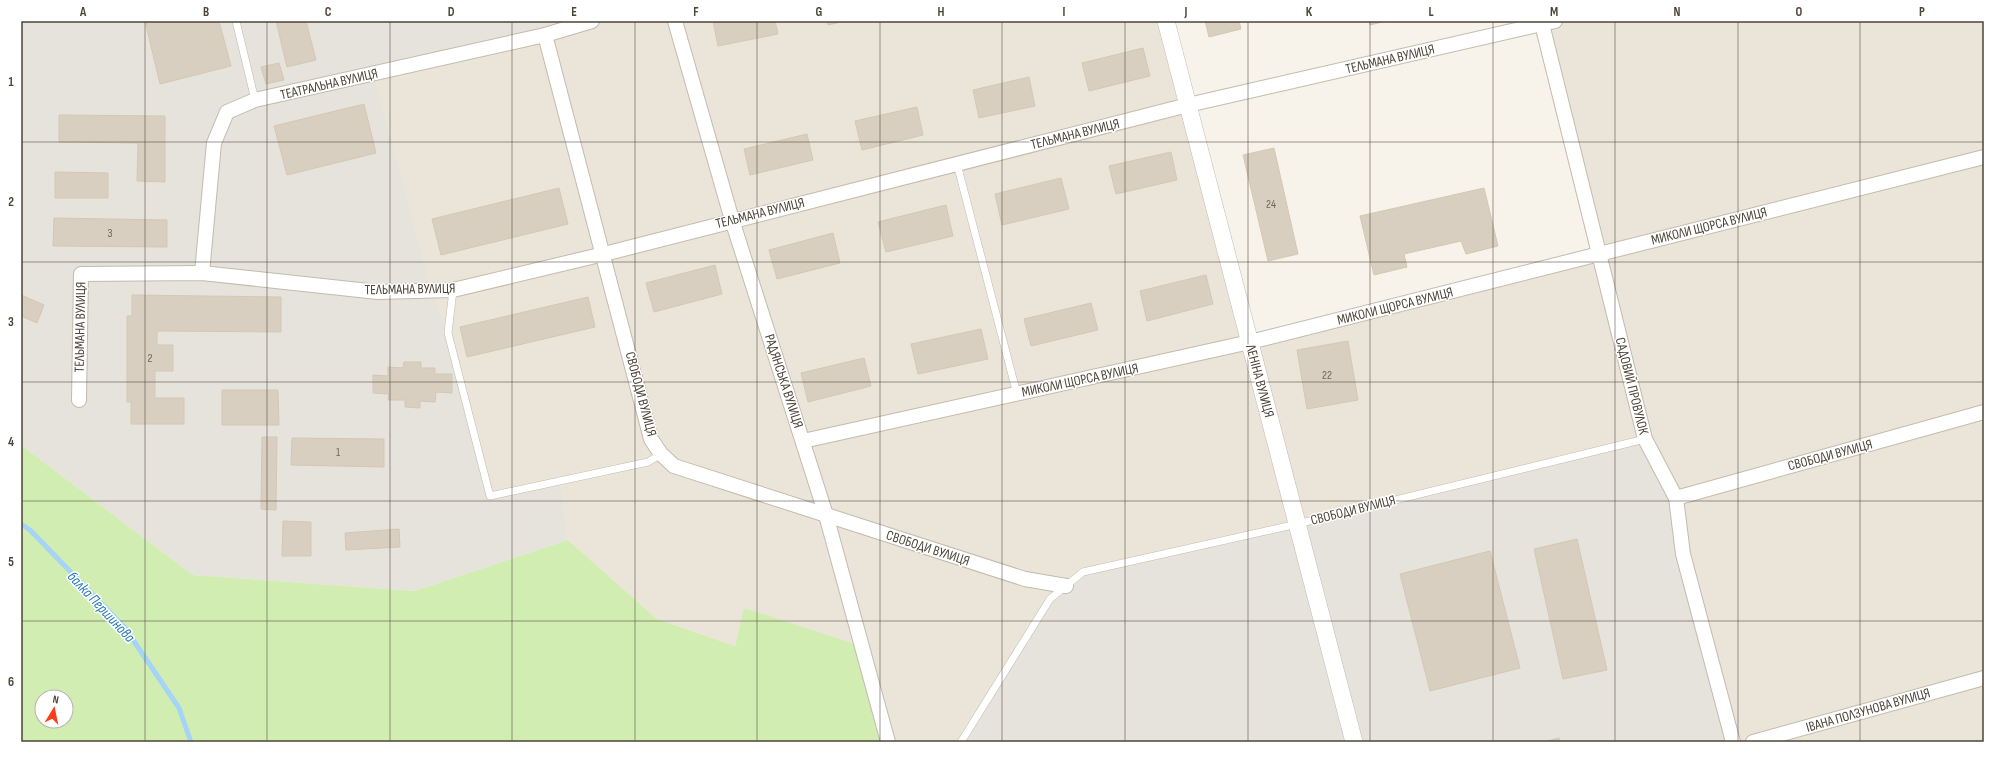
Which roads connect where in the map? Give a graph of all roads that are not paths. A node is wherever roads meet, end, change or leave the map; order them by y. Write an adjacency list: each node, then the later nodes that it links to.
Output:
1 (236, 21): 7 (lane)
2 (592, 21): 6 (street, ТЕАТРАЛЬНА ВУЛИЦЯ)
3 (675, 21): 11 (street, РАДЯНСЬКА ВУЛИЦЯ)
4 (1166, 21): 8 (street, ЛЕНІНА ВУЛИЦЯ)
5 (1548, 22): 8 (street, ТЕЛЬМАНА ВУЛИЦЯ); 13 (street, САДОВИЙ ПРОВУЛОК)
6 (546, 35): 7 (street, ТЕАТРАЛЬНА ВУЛИЦЯ); 12 (street, СВОБОДИ ВУЛИЦЯ)
7 (255, 100): 14 (street, ТЕАТРАЛЬНА ВУЛИЦЯ)
8 (1188, 105): 10 (street, ТЕЛЬМАНА ВУЛИЦЯ); 16 (street, ЛЕНІНА ВУЛИЦЯ)
9 (1984, 157): 13 (street, МИКОЛИ ЩОРСА ВУЛИЦЯ)
10 (957, 164): 11 (street, ТЕЛЬМАНА ВУЛИЦЯ); 17 (lane)
11 (732, 220): 12 (street, ТЕЛЬМАНА ВУЛИЦЯ); 21 (street, РАДЯНСЬКА ВУЛИЦЯ)
12 (604, 254): 15 (street, ТЕЛЬМАНА ВУЛИЦЯ); 22 (street, СВОБОДИ ВУЛИЦЯ)
13 (1599, 254): 16 (street, МИКОЛИ ЩОРСА ВУЛИЦЯ); 20 (street, САДОВИЙ ПРОВУЛОК)
14 (202, 274): 15 (street, ТЕЛЬМАНА ВУЛИЦЯ); 18 (street, ТЕЛЬМАНА ВУЛИЦЯ)
15 (453, 290): 22 (lane)
16 (1250, 342): 17 (street, МИКОЛИ ЩОРСА ВУЛИЦЯ); 25 (street, ЛЕНІНА ВУЛИЦЯ)
17 (1017, 394): 21 (street, МИКОЛИ ЩОРСА ВУЛИЦЯ)
18 (79, 400)
19 (1984, 412): 23 (street, СВОБОДИ ВУЛИЦЯ)
20 (1645, 439): 23 (street, САДОВИЙ ПРОВУЛОК); 25 (lane, СВОБОДИ ВУЛИЦЯ)
21 (803, 441): 24 (street, РАДЯНСЬКА ВУЛИЦЯ)
22 (661, 454): 24 (street, СВОБОДИ ВУЛИЦЯ)
23 (1676, 498): 31 (street, САДОВИЙ ПРОВУЛОК)
24 (826, 515): 26 (street, СВОБОДИ ВУЛИЦЯ); 28 (street, РАДЯНСЬКА ВУЛИЦЯ)
25 (1297, 524): 26 (lane, СВОБОДИ ВУЛИЦЯ); 30 (street, ЛЕНІНА ВУЛИЦЯ)
26 (1066, 586): 29 (lane, СВОБОДИ ВУЛИЦЯ)
27 (1984, 678): 32 (street, ІВАНА ПОЛЗУНОВА ВУЛИЦЯ)
28 (888, 742)
29 (961, 742)
30 (1354, 742)
31 (1733, 742)
32 (1752, 742)

